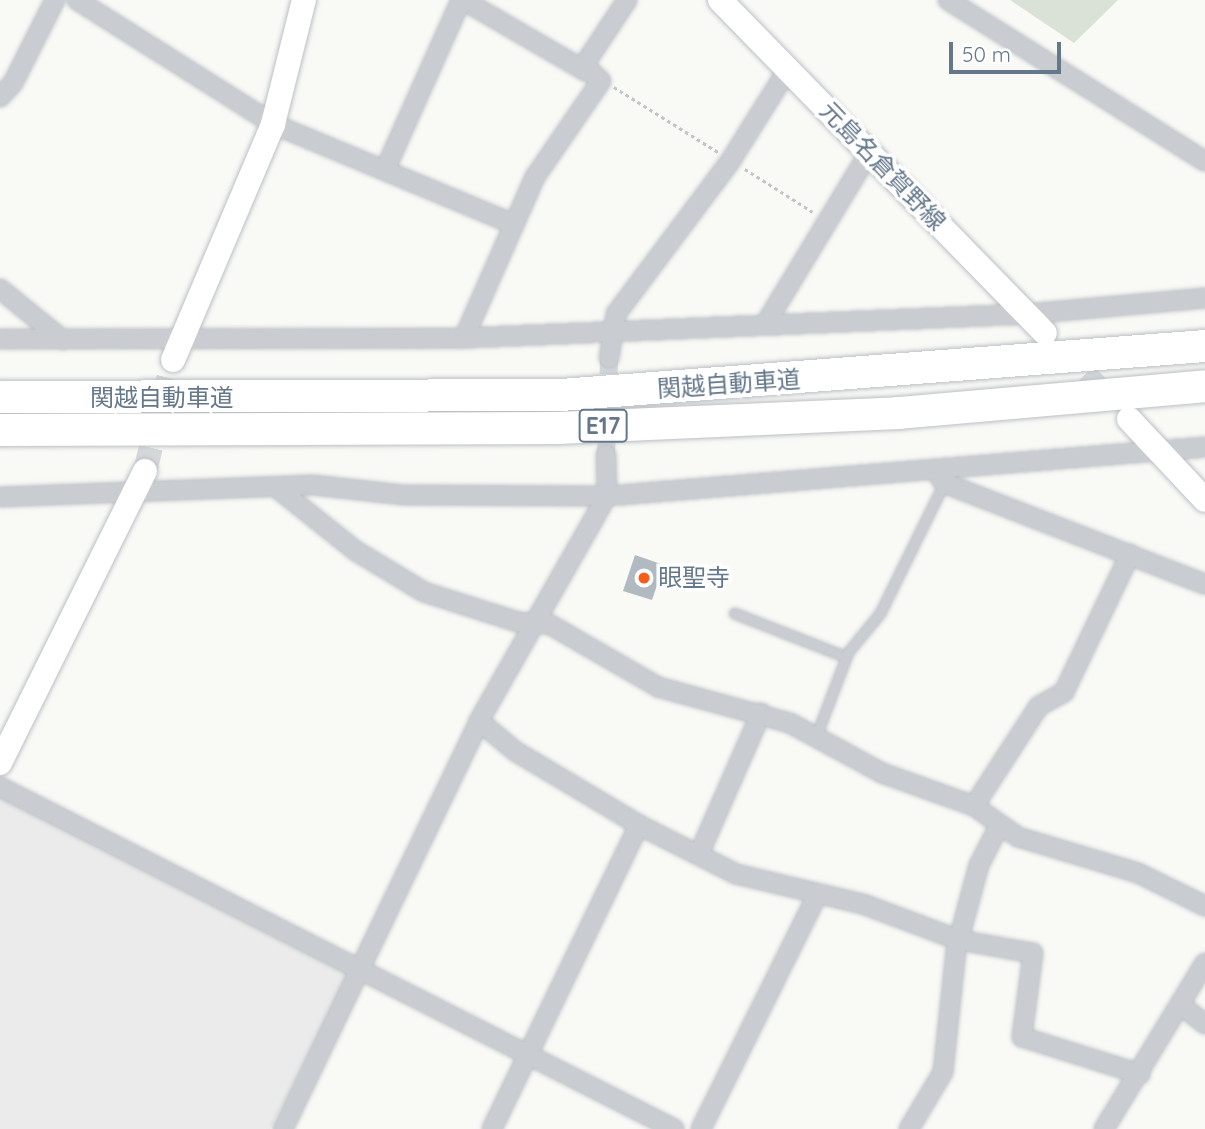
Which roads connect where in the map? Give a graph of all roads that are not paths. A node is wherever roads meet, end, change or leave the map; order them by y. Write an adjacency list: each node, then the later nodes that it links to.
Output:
1 (55, 0): 10 (street)
2 (77, 0): 11 (street)
3 (304, 0): 11 (street)
4 (462, 0): 9 (street); 14 (street)
5 (627, 0): 9 (street)
6 (720, 0): 8 (street, 元島名倉賀野線)
7 (948, 0): 13 (street)
8 (788, 69): 12 (street, 元島名倉賀野線); 20 (street)
9 (594, 77): 15 (street)
10 (0, 97)
11 (273, 124): 14 (street); 26 (street)
12 (870, 151): 18 (street, 元島名倉賀野線); 19 (street)
13 (1205, 161)
14 (385, 170): 15 (street)
15 (513, 223): 22 (street)
16 (0, 289): 24 (street)
17 (1205, 298): 18 (street)
18 (1027, 314): 19 (street); 21 (street, 元島名倉賀野線)
19 (766, 323): 20 (street)
20 (608, 330): 22 (street); 27 (street)
21 (1045, 333)
22 (464, 338): 26 (street)
23 (0, 339): 24 (street)
24 (63, 340): 26 (street)
25 (1205, 346): 29 (highway, 関越自動車道 / E17)
26 (177, 349)
27 (609, 358)
28 (1205, 386): 32 (highway, 関越自動車道 / E17)
29 (0, 395)
30 (1129, 419): 35 (street)
31 (0, 430): 32 (highway, 関越自動車道 / E17)
32 (233, 433): 34 (highway)
33 (1205, 447): 35 (street)
34 (0, 449)
35 (1161, 453): 37 (street); 42 (street)
36 (606, 455): 40 (street)
37 (940, 477): 40 (street); 43 (street); 47 (lane)
38 (141, 482): 39 (street); 41 (street); 51 (street)
39 (277, 488): 40 (street); 46 (street)
40 (607, 496): 46 (street)
41 (0, 497)
42 (1205, 500)
43 (1130, 554): 44 (street); 53 (street)
44 (1205, 584)
45 (734, 612): 47 (lane)
46 (532, 622): 48 (street); 49 (street)
47 (846, 657): 50 (lane)
48 (761, 713): 50 (street); 56 (street)
49 (479, 720): 54 (street); 61 (street)
50 (816, 736): 53 (street)
51 (0, 763)
52 (0, 787): 61 (street)
53 (974, 806): 55 (street)
54 (639, 825): 56 (street); 64 (street)
55 (999, 825): 58 (street); 59 (street)
56 (700, 852): 57 (street)
57 (817, 895): 59 (street); 69 (street)
58 (1205, 906)
59 (959, 940): 65 (street); 70 (street)
60 (1205, 963): 62 (street)
61 (362, 970): 64 (street); 66 (street)
62 (1182, 1006): 63 (street); 65 (street)
63 (1205, 1024)
64 (530, 1054): 67 (street); 68 (street)
65 (1140, 1074): 71 (street)
66 (283, 1129)
67 (492, 1129)
68 (674, 1129)
69 (701, 1129)
70 (909, 1129)
71 (1104, 1129)

